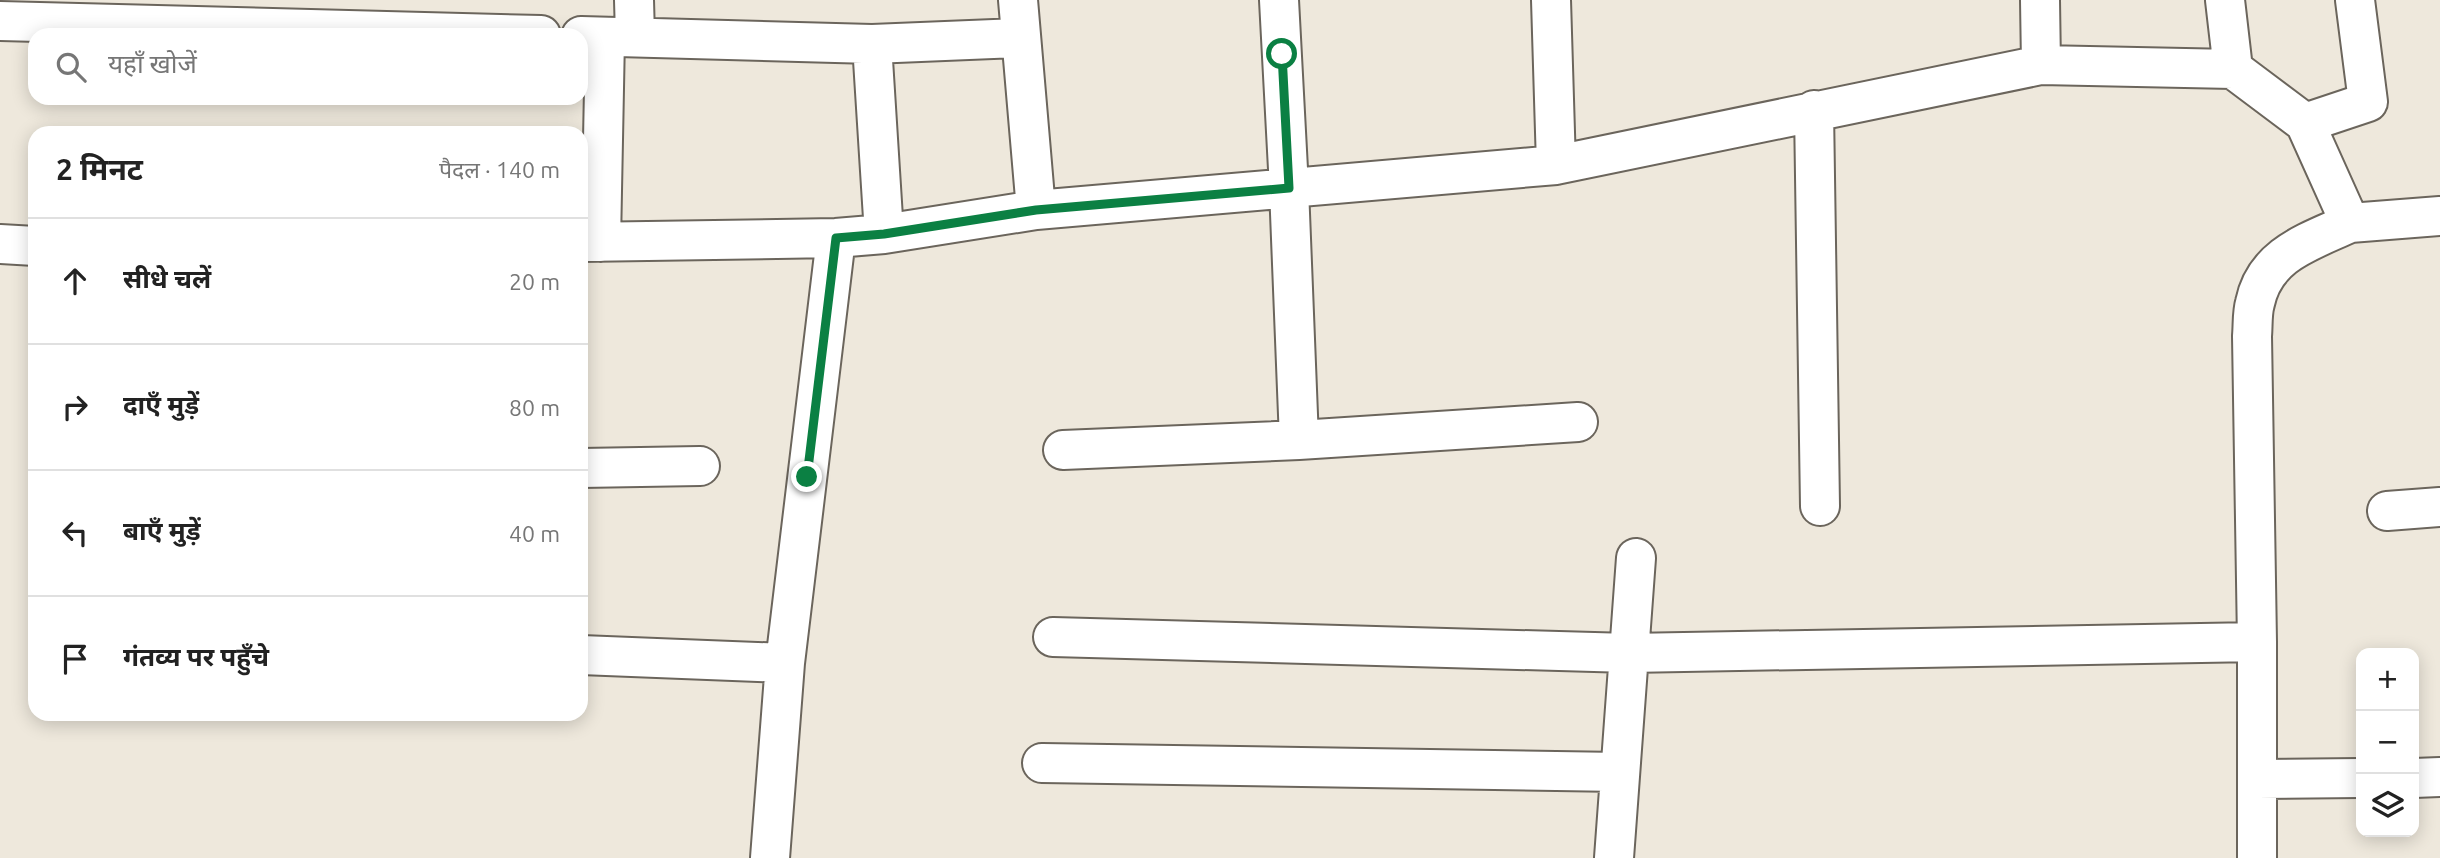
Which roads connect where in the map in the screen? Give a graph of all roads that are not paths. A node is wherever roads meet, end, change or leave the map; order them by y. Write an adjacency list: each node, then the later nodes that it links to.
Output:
1 (1018, 0): 12 (street)
2 (1279, 0): 19 (street)
3 (1551, 0): 18 (street)
4 (2040, 0): 14 (street)
5 (2225, 0): 15 (street)
6 (2355, 0): 17 (street)
7 (152, 12): 8 (street); 9 (street)
8 (356, 15): 11 (street)
9 (0, 21)
10 (614, 27): 13 (street); 25 (street)
11 (476, 28)
12 (1020, 38): 13 (street); 20 (street)
13 (872, 44): 23 (street)
14 (2040, 65): 15 (street); 16 (street)
15 (2233, 69): 17 (street)
16 (1815, 110): 18 (street); 33 (street)
17 (2305, 123): 22 (street)
18 (1556, 165): 19 (street)
19 (1289, 188): 20 (street); 29 (street)
20 (1036, 210): 23 (street)
21 (2440, 216): 22 (street)
22 (2350, 223): 38 (street)
23 (884, 234): 24 (street)
24 (836, 238): 25 (street); 41 (street)
25 (591, 242)
26 (0, 244): 27 (street)
27 (28, 246)
28 (1578, 422): 29 (street)
29 (1299, 440): 30 (street)
30 (1063, 450)
31 (700, 466): 32 (street)
32 (588, 468)
33 (1820, 506)
34 (2440, 507): 35 (street)
35 (2387, 511)
36 (1636, 558): 39 (street)
37 (1053, 637): 39 (street)
38 (2257, 642): 39 (street); 47 (street)
39 (1629, 653): 43 (street)
40 (588, 655): 41 (street)
41 (785, 663): 48 (street)
42 (1042, 763): 43 (street)
43 (1620, 772): 49 (street)
44 (2440, 777): 46 (street)
45 (2356, 778): 47 (street)
46 (2419, 778)
47 (2257, 779): 50 (street)
48 (770, 858)
49 (1614, 858)
50 (2257, 858)

